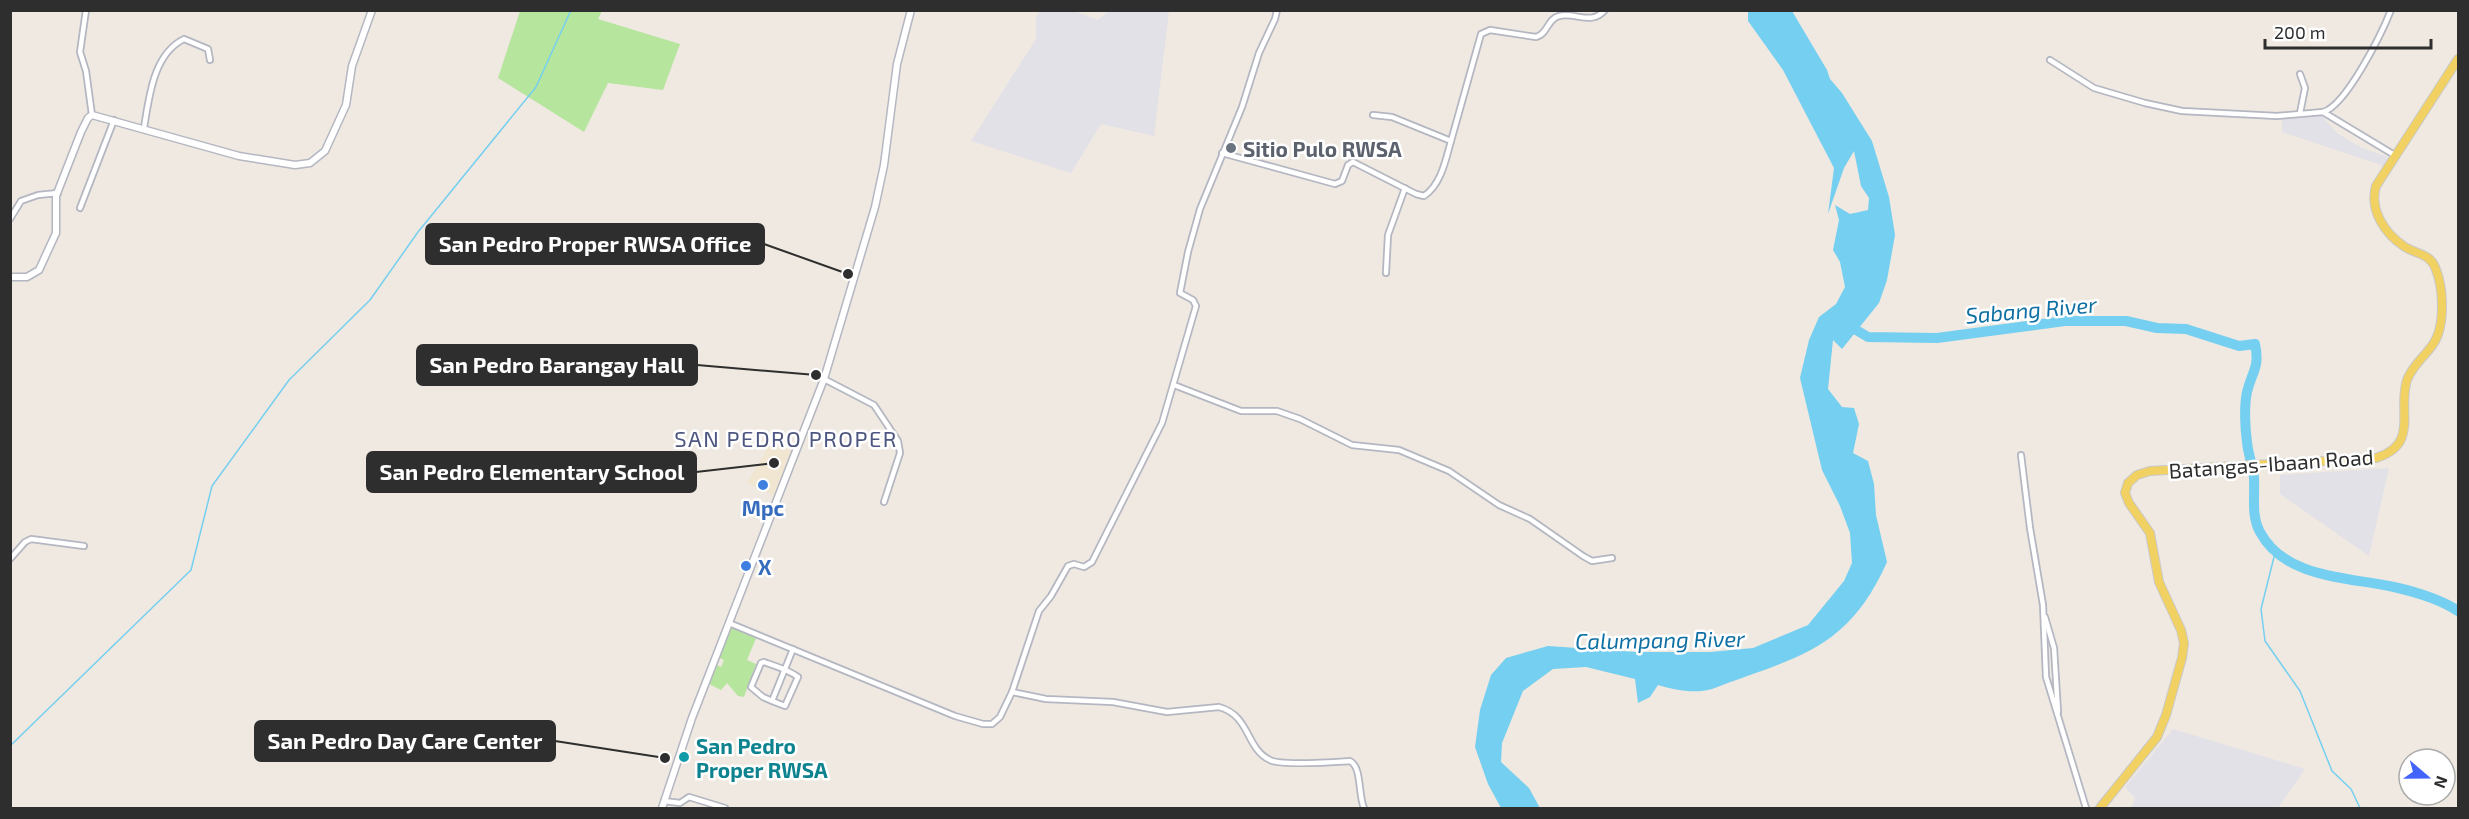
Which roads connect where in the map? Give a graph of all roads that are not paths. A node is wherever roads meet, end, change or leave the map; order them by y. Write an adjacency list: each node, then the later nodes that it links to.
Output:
1 (86, 10): 13 (street)
2 (372, 10): 16 (street)
3 (911, 10): 26 (street)
4 (1277, 10): 18 (street)
5 (1605, 10): 17 (street)
6 (2391, 10): 11 (street)
7 (210, 60): 16 (street)
8 (2050, 60): 12 (street)
9 (2458, 60): 19 (main road, Batangas-Ibaan Road)
10 (2300, 74): 12 (street)
11 (2323, 112): 12 (street); 19 (street)
12 (2300, 113)
13 (92, 115): 15 (street); 21 (street)
14 (1373, 115): 17 (street)
15 (114, 120): 16 (street); 22 (street)
16 (144, 128)
17 (1451, 141): 20 (street)
18 (1222, 153): 20 (street); 27 (street)
19 (2396, 156): 45 (main road, Batangas-Ibaan Road)
20 (1404, 188): 24 (street)
21 (58, 193): 23 (street); 25 (street)
22 (80, 208)
23 (10, 219)
24 (1386, 273)
25 (10, 276)
26 (824, 379): 29 (street); 34 (street)
27 (1174, 386): 31 (street); 37 (street)
28 (2021, 455): 33 (street)
29 (884, 502)
30 (84, 546): 32 (street)
31 (1612, 558)
32 (10, 559)
33 (2044, 612): 39 (street); 39 (street)
34 (729, 623): 35 (street); 40 (street)
35 (793, 650): 36 (street); 37 (street)
36 (784, 670): 38 (street); 38 (street); 38 (street)
37 (1012, 692): 43 (street)
38 (772, 701)
39 (2058, 718): 44 (street)
40 (664, 801): 41 (street); 42 (street)
41 (662, 808)
42 (725, 808)
43 (1364, 808)
44 (2086, 808)
45 (2100, 808)

